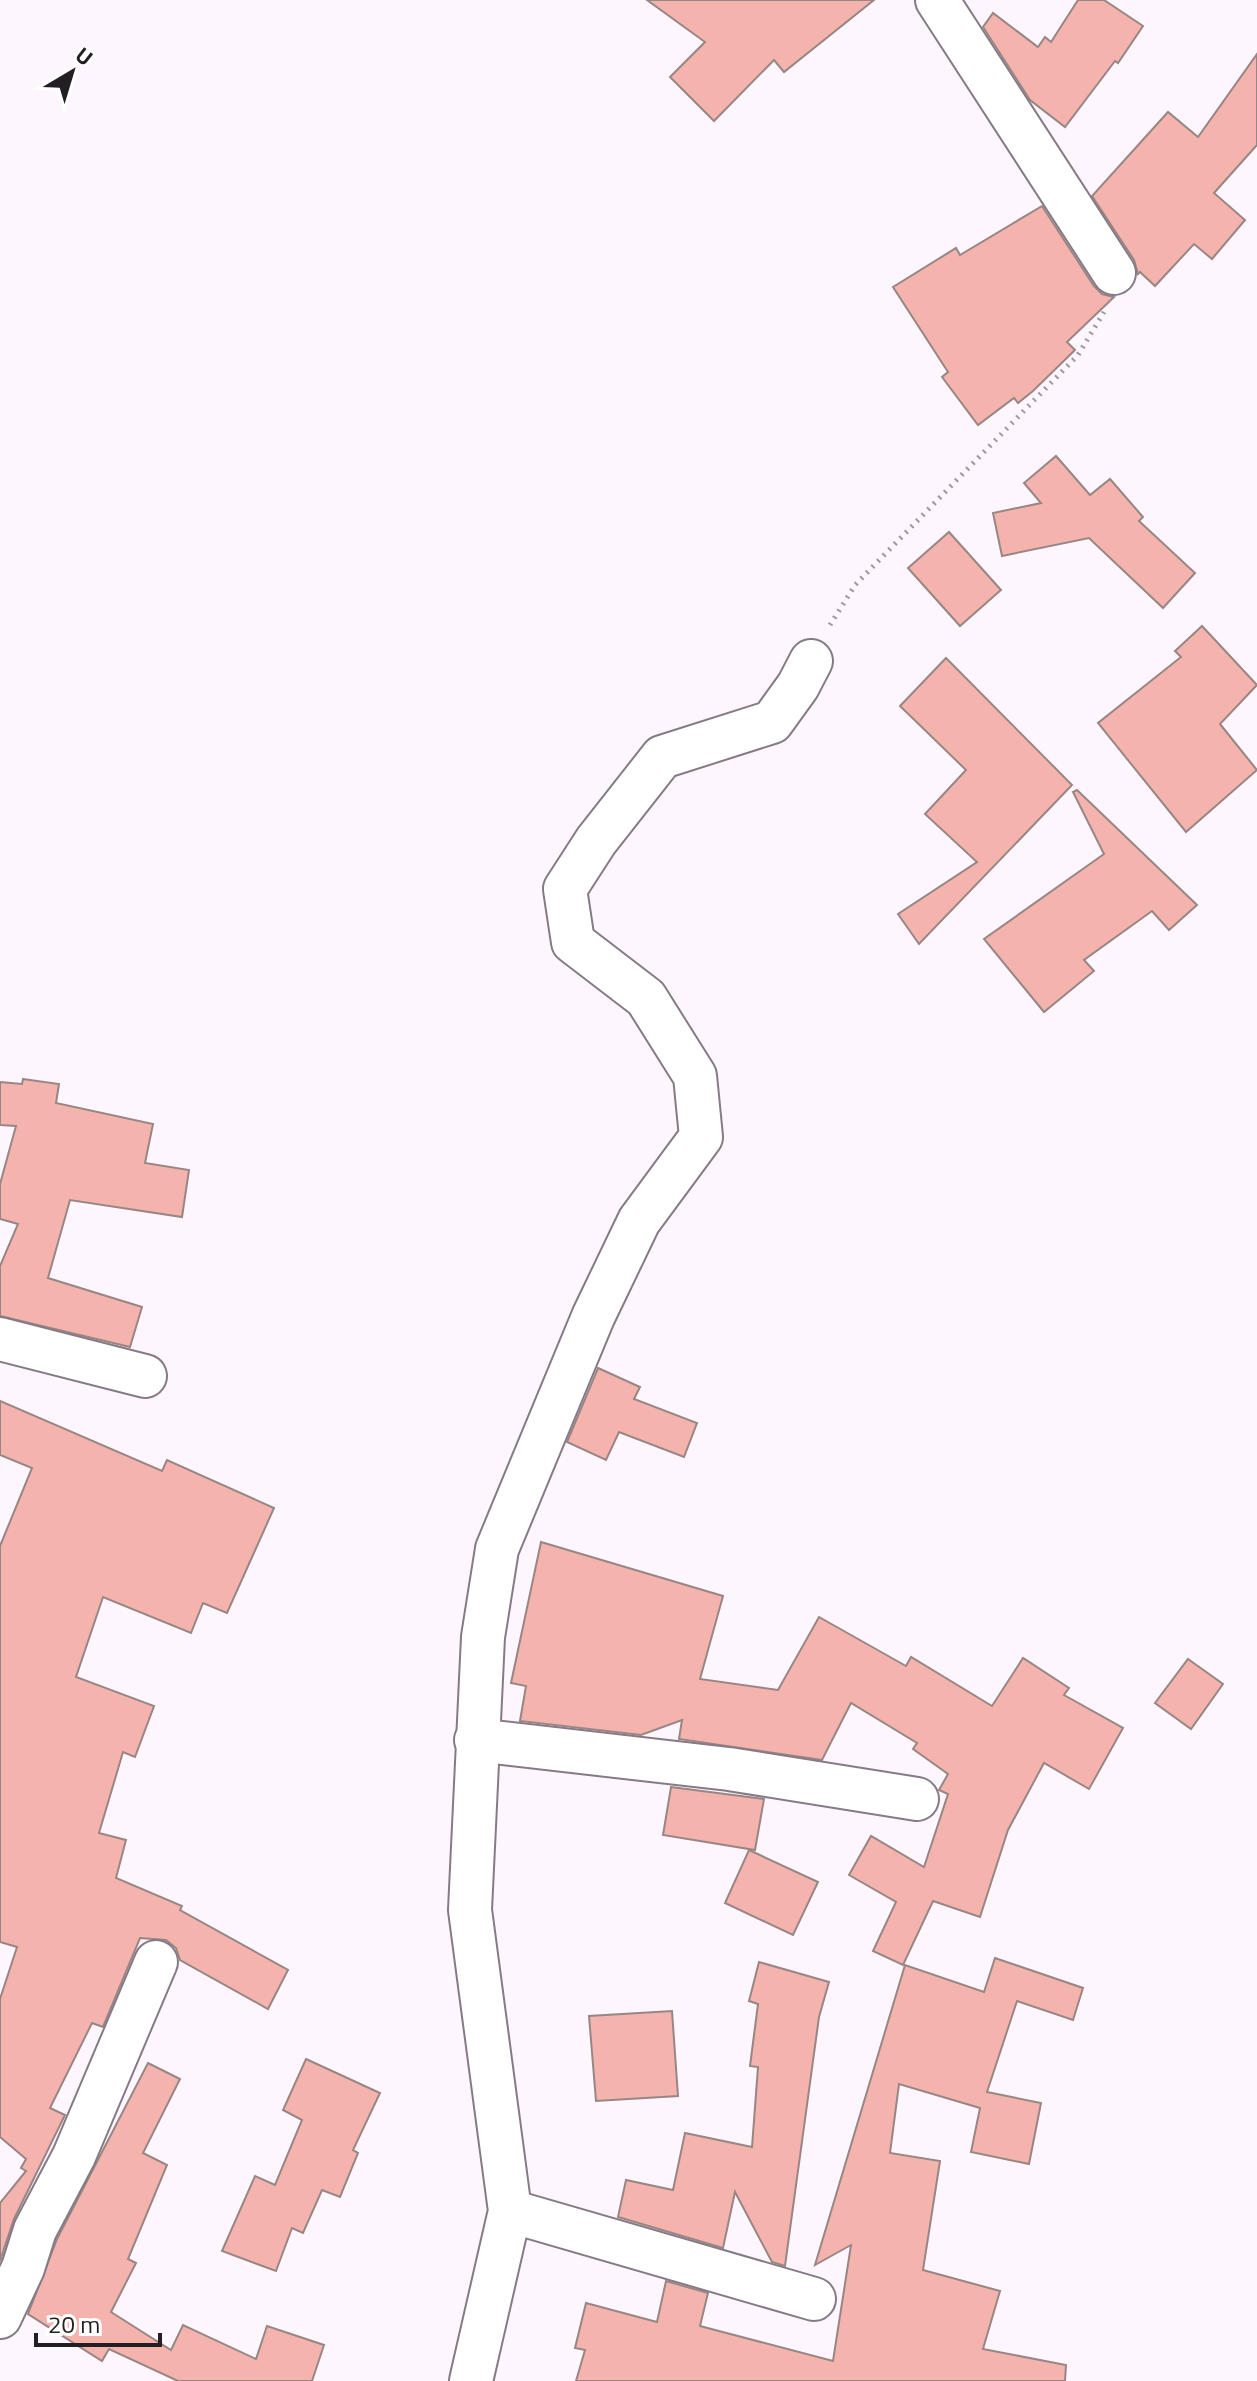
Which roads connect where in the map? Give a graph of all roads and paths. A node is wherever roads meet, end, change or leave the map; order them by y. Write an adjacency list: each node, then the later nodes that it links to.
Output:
1 (937, 0): 2 (street)
2 (1114, 273): 3 (path)
3 (811, 661): 6 (street)
4 (0, 1339): 5 (street)
5 (145, 1376)
6 (476, 1740): 7 (street); 9 (street)
7 (917, 1799)
8 (156, 1962): 11 (street)
9 (510, 2211): 10 (street); 12 (street)
10 (814, 2299)
11 (0, 2317)
12 (471, 2381)

